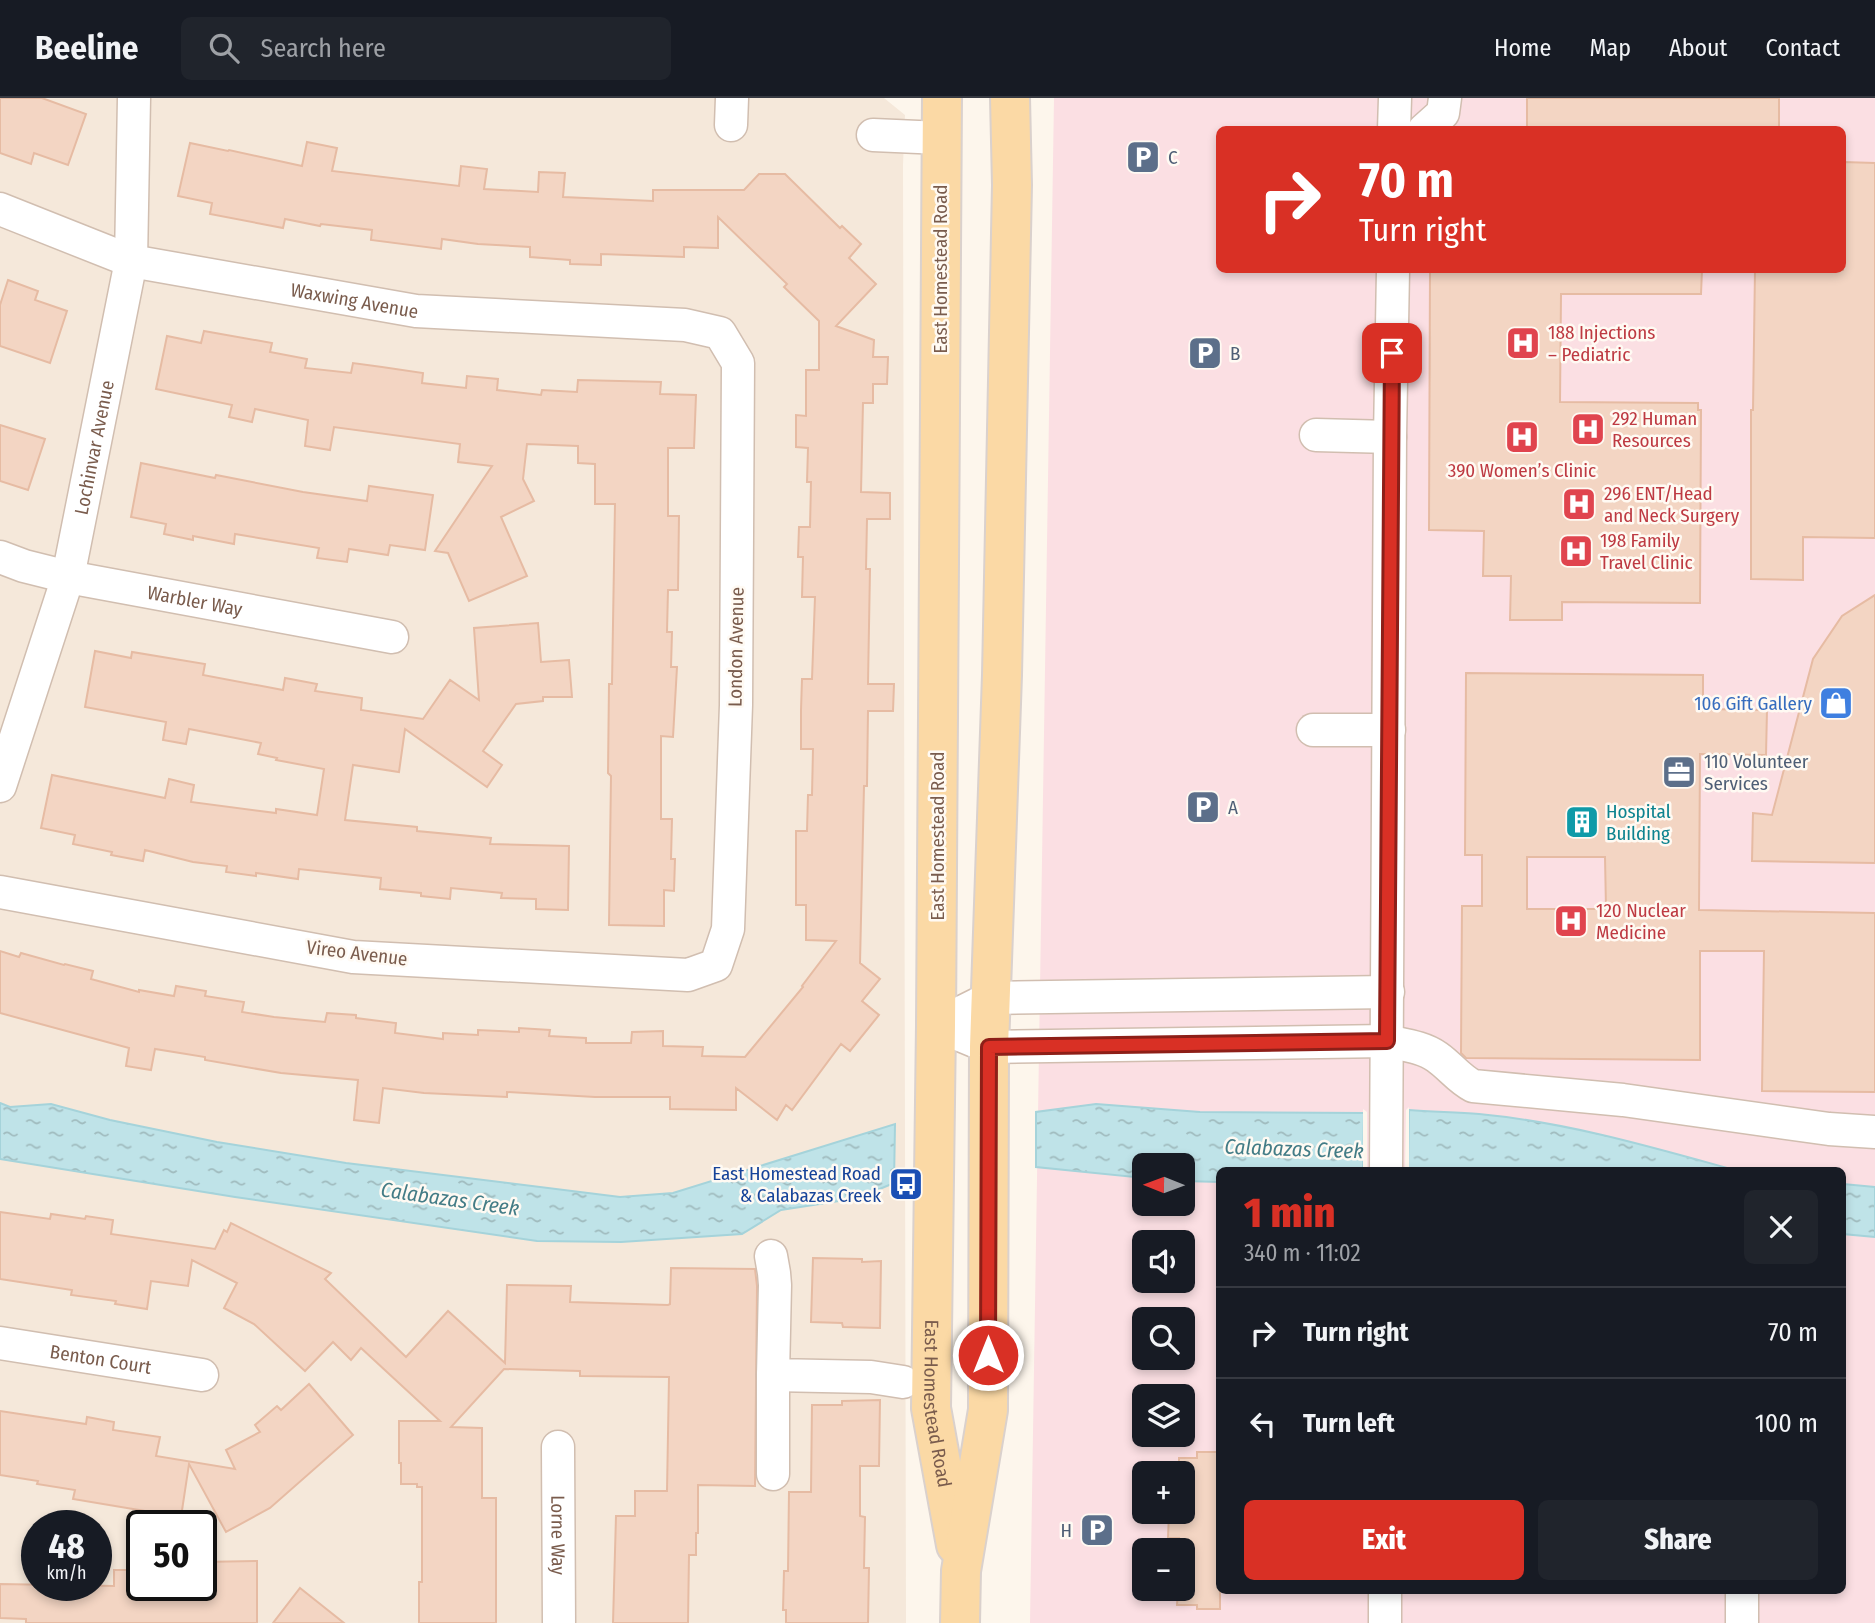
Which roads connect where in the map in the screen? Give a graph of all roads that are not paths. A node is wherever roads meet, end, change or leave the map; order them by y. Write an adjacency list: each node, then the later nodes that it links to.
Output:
1 (134, 98): 11 (street, Lochinvar Avenue)
2 (942, 98): 9 (main road, East Homestead Road)
3 (1010, 98): 25 (main road, East Homestead Road)
4 (1395, 98): 6 (street)
5 (1445, 98): 7 (street)
6 (1394, 126)
7 (1428, 126)
8 (873, 135): 9 (street)
9 (941, 138): 26 (main road, East Homestead Road)
10 (0, 209): 11 (street, Waxwing Avenue)
11 (131, 261): 13 (street, Waxwing Avenue); 17 (street, Lochinvar Avenue)
12 (1393, 273): 15 (street)
13 (720, 332): 23 (street, London Avenue)
14 (1315, 435): 15 (street)
15 (1391, 437): 20 (street)
16 (0, 557): 17 (street, Warbler Way)
17 (68, 578): 18 (street, Warbler Way); 21 (street, Lochinvar Avenue)
18 (392, 637)
19 (1313, 730): 20 (street)
20 (1389, 730): 24 (street)
21 (0, 786)
22 (0, 892): 23 (street, Vireo Avenue)
23 (716, 965)
24 (1388, 992): 25 (street); 27 (street)
25 (990, 998): 26 (street); 28 (main road, East Homestead Road)
26 (936, 1026): 28 (street); 38 (main road, East Homestead Road)
27 (1387, 1041): 28 (street); 29 (street); 30 (street)
28 (989, 1047): 38 (main road, East Homestead Road)
29 (1875, 1132)
30 (1386, 1167)
31 (771, 1256): 34 (street)
32 (0, 1343): 33 (street, Benton Court)
33 (202, 1375)
34 (773, 1375): 35 (street); 37 (street)
35 (903, 1382)
36 (558, 1447): 41 (street, Lorne Way)
37 (773, 1474)
38 (961, 1572): 42 (main road, East Homestead Road)
39 (1385, 1594): 43 (street)
40 (1742, 1594): 44 (street)
41 (559, 1623)
42 (960, 1623)
43 (1385, 1623)
44 (1742, 1623)

